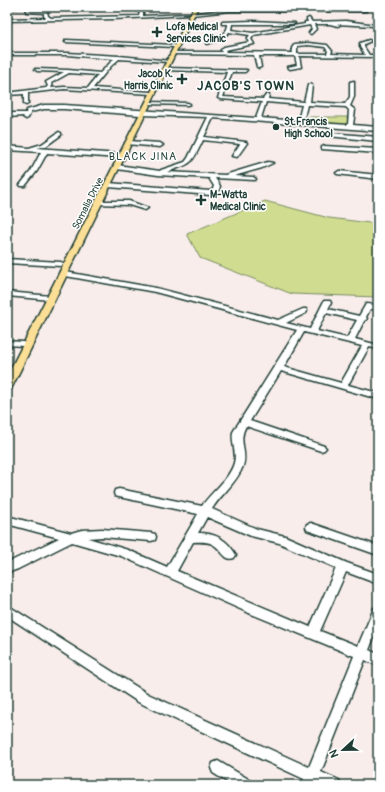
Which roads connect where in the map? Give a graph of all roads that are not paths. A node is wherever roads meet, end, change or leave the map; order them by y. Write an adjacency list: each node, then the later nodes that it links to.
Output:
1 (32, 7): 2 (street)
2 (7, 8)
3 (135, 9): 10 (street)
4 (228, 9): 5 (street); 8 (street)
5 (272, 9): 6 (street); 17 (street)
6 (304, 9): 9 (street); 18 (street)
7 (27, 11): 11 (street)
8 (192, 11): 10 (street); 40 (main road, Somalia Drive)
9 (364, 11)
10 (142, 17): 11 (street)
11 (50, 19): 12 (street)
12 (7, 20)
13 (364, 20): 20 (street)
14 (244, 22): 16 (street); 17 (street); 25 (street)
15 (223, 23): 16 (street)
16 (230, 23): 24 (street)
17 (277, 23): 18 (street); 23 (street)
18 (312, 23): 19 (street); 23 (street); 26 (street)
19 (330, 23): 20 (street); 21 (street)
20 (355, 23): 22 (street)
21 (338, 25)
22 (374, 25)
23 (275, 31): 27 (street)
24 (230, 32): 25 (street); 30 (street)
25 (244, 33): 27 (street)
26 (311, 33)
27 (253, 34): 34 (street)
28 (66, 40): 31 (street)
29 (369, 41): 37 (street)
30 (208, 43)
31 (162, 46): 40 (street); 41 (street)
32 (258, 53): 34 (street); 35 (street); 42 (street)
33 (7, 54): 39 (street)
34 (225, 54): 40 (street)
35 (295, 55): 36 (street); 36 (street); 43 (street)
36 (328, 56): 37 (street)
37 (368, 56): 38 (street)
38 (378, 56)
39 (119, 58): 41 (street); 48 (street)
40 (170, 58): 41 (street); 45 (street); 53 (main road, Somalia Drive); 59 (main road, Somalia Drive)
41 (158, 60)
42 (259, 67)
43 (290, 68)
44 (37, 70): 47 (street)
45 (230, 71): 46 (street); 58 (street)
46 (245, 71)
47 (71, 72): 48 (street); 52 (street)
48 (101, 74): 51 (street)
49 (352, 82): 62 (street)
50 (310, 85): 60 (street)
51 (90, 89): 52 (street); 53 (street)
52 (49, 92): 56 (street)
53 (150, 93): 63 (main road, Somalia Drive)
54 (7, 94): 56 (street)
55 (267, 95): 58 (street)
56 (25, 98): 57 (street)
57 (32, 98)
58 (264, 101): 60 (street); 66 (street)
59 (149, 103): 61 (street); 63 (main road, Somalia Drive)
60 (306, 103): 62 (street); 67 (street)
61 (188, 104)
62 (347, 106): 69 (street)
63 (142, 113): 64 (street); 65 (street); 74 (main road, Somalia Drive); 81 (main road, Somalia Drive)
64 (7, 115)
65 (211, 116): 66 (street); 72 (street)
66 (258, 120): 67 (street)
67 (300, 124): 68 (street)
68 (333, 126): 69 (street); 73 (street)
69 (350, 127): 70 (street)
70 (378, 129)
71 (59, 134): 78 (street)
72 (200, 138): 82 (street); 85 (street)
73 (378, 139)
74 (128, 144): 75 (street); 84 (main road, Somalia Drive)
75 (160, 145)
76 (7, 148): 78 (street)
77 (324, 148): 79 (street)
78 (26, 150): 80 (street)
79 (378, 151)
80 (44, 152): 81 (street); 91 (street)
81 (119, 156): 96 (main road, Somalia Drive)
82 (235, 156)
83 (270, 163): 88 (street)
84 (117, 167): 85 (street); 92 (main road, Somalia Drive)
85 (158, 173): 87 (street)
86 (339, 173): 89 (street)
87 (211, 176): 88 (street); 92 (street)
88 (224, 177): 90 (street)
89 (378, 177)
90 (253, 180)
91 (23, 184)
92 (108, 185): 93 (main road, Somalia Drive)
93 (98, 203): 94 (street); 97 (main road, Somalia Drive)
94 (145, 208)
95 (7, 261): 96 (street)
96 (61, 264): 99 (main road, Somalia Drive)
97 (63, 273): 99 (main road, Somalia Drive); 103 (street)
98 (7, 294): 99 (street)
99 (48, 298): 107 (main road, Somalia Drive); 114 (main road, Somalia Drive)
100 (378, 307): 102 (street)
101 (303, 311): 103 (street)
102 (363, 319): 104 (street); 105 (street)
103 (279, 322): 104 (street)
104 (307, 330): 105 (street); 110 (street)
105 (350, 340): 108 (street)
106 (7, 343): 107 (street)
107 (23, 344): 111 (main road, Somalia Drive)
108 (367, 344): 109 (street); 112 (street)
109 (378, 347)
110 (279, 368): 112 (street); 116 (street)
111 (7, 377)
112 (343, 386): 115 (street)
113 (378, 386): 115 (street)
114 (7, 387)
115 (376, 395)
116 (244, 422): 117 (street); 119 (street)
117 (321, 448)
118 (119, 493): 119 (street)
119 (205, 512): 124 (street); 127 (street)
120 (7, 520): 122 (street)
121 (311, 527): 125 (street)
122 (70, 537): 123 (street); 128 (street); 129 (street)
123 (151, 537)
124 (190, 538): 126 (street); 129 (street)
125 (378, 551)
126 (230, 555)
127 (343, 566): 130 (street); 133 (street)
128 (7, 568)
129 (170, 572): 133 (street)
130 (378, 579)
131 (7, 610): 137 (street)
132 (378, 612): 134 (street)
133 (313, 633): 134 (street)
134 (361, 654): 135 (street); 137 (street)
135 (378, 660)
136 (218, 768): 138 (street)
137 (311, 780): 139 (street)
138 (245, 785)
139 (334, 785)

